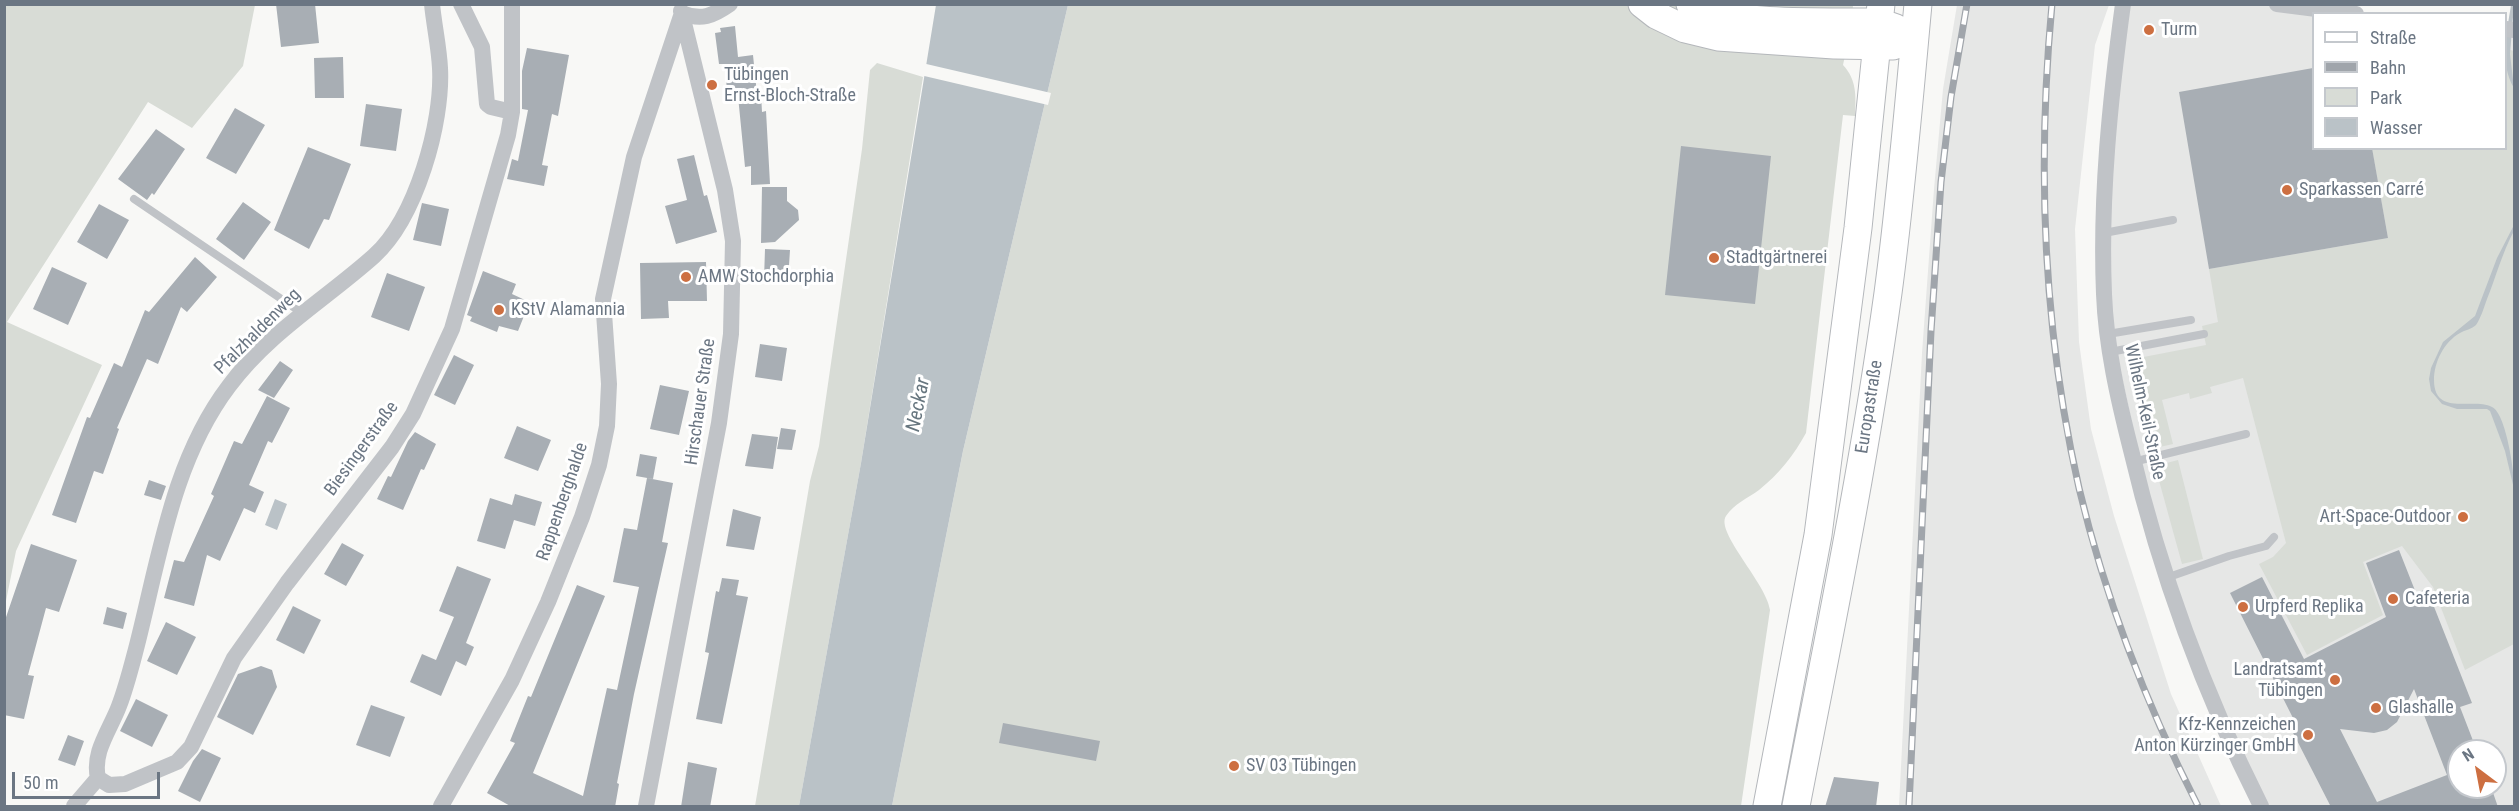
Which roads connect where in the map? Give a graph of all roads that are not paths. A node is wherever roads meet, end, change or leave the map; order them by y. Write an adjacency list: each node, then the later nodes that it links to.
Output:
1 (432, 4): 20 (street, Pfalzhaldenweg)
2 (461, 4): 16 (street)
3 (512, 4): 16 (street, Biesingerstraße)
4 (730, 4): 11 (street)
5 (1642, 4): 14 (main road)
6 (1690, 4): 13 (main road)
7 (1840, 4): 13 (main road)
8 (1917, 4): 15 (main road, Europastraße)
9 (2123, 4): 19 (street, Wilhelm-Keil-Straße)
10 (2277, 4): 12 (street)
11 (680, 9): 31 (street, Rappenberghalde); 32 (street, Hirschauer Straße)
12 (2340, 12)
13 (1813, 21): 14 (main road)
14 (1879, 24): 15 (main road); 33 (main road, Europastraße)
15 (1914, 41): 34 (main road, Europastraße)
16 (512, 112): 29 (street, Biesingerstraße)
17 (134, 199): 20 (lane)
18 (2173, 220): 19 (lane)
19 (2104, 233): 22 (street, Wilhelm-Keil-Straße)
20 (302, 313): 29 (street, Pfalzhaldenweg)
21 (2191, 320): 22 (lane)
22 (2108, 334): 24 (street, Wilhelm-Keil-Straße)
23 (2204, 334): 24 (lane)
24 (2110, 352): 26 (street, Wilhelm-Keil-Straße)
25 (2246, 434): 26 (lane)
26 (2133, 462): 28 (street, Wilhelm-Keil-Straße)
27 (2274, 537): 28 (lane)
28 (2166, 578): 35 (street, Wilhelm-Keil-Straße)
29 (98, 778): 30 (street)
30 (74, 807)
31 (441, 807)
32 (646, 807)
33 (1767, 807)
34 (1796, 807)
35 (2261, 807)

